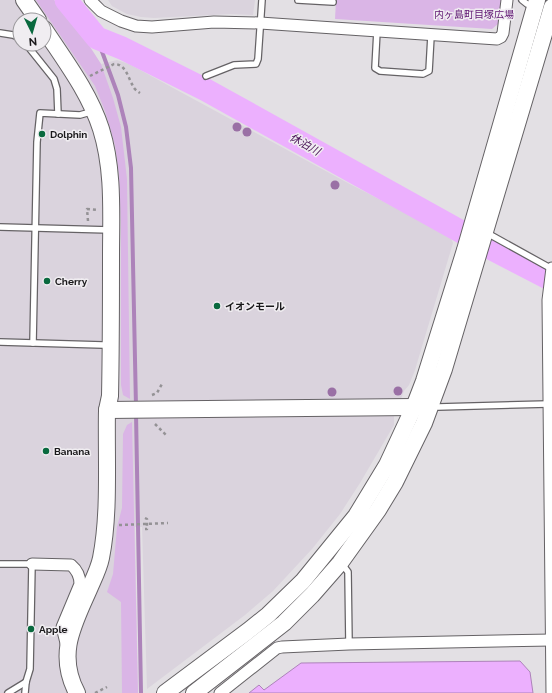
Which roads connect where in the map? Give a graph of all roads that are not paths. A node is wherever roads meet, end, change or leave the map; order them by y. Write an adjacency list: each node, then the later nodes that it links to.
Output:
1 (24, 0): 8 (street)
2 (90, 0): 9 (street)
3 (262, 0): 9 (lane)
4 (298, 0): 6 (lane)
5 (507, 0): 13 (street)
6 (333, 2)
7 (541, 9): 22 (street)
8 (32, 12)
9 (260, 23): 10 (street); 16 (lane)
10 (377, 32): 13 (street); 13 (lane)
11 (0, 33): 12 (lane)
12 (12, 35)
13 (432, 36)
14 (52, 41): 17 (street)
15 (32, 52): 18 (lane)
16 (206, 76)
17 (94, 111): 18 (lane); 21 (street)
18 (58, 114): 20 (lane)
19 (0, 227): 20 (lane)
20 (36, 228): 21 (lane); 26 (lane)
21 (111, 230): 27 (street); 31 (street)
22 (478, 230): 23 (street); 24 (lane)
23 (471, 253): 29 (street); 30 (street)
24 (552, 270): 28 (street)
25 (0, 342): 26 (lane)
26 (33, 343): 27 (lane)
27 (103, 345): 31 (street)
28 (548, 404): 29 (lane); 35 (street)
29 (431, 405): 32 (street)
30 (414, 407): 31 (street); 43 (street)
31 (107, 410): 38 (street)
32 (340, 563): 36 (street); 37 (lane)
33 (0, 564): 34 (lane)
34 (32, 564): 38 (street); 39 (lane)
35 (551, 640): 37 (street); 46 (street)
36 (272, 642): 37 (street); 44 (street); 45 (street)
37 (349, 644)
38 (68, 649): 42 (street)
39 (26, 682): 40 (lane); 41 (lane)
40 (8, 693)
41 (25, 693)
42 (77, 693)
43 (165, 693)
44 (194, 693)
45 (220, 693)
46 (552, 693)

